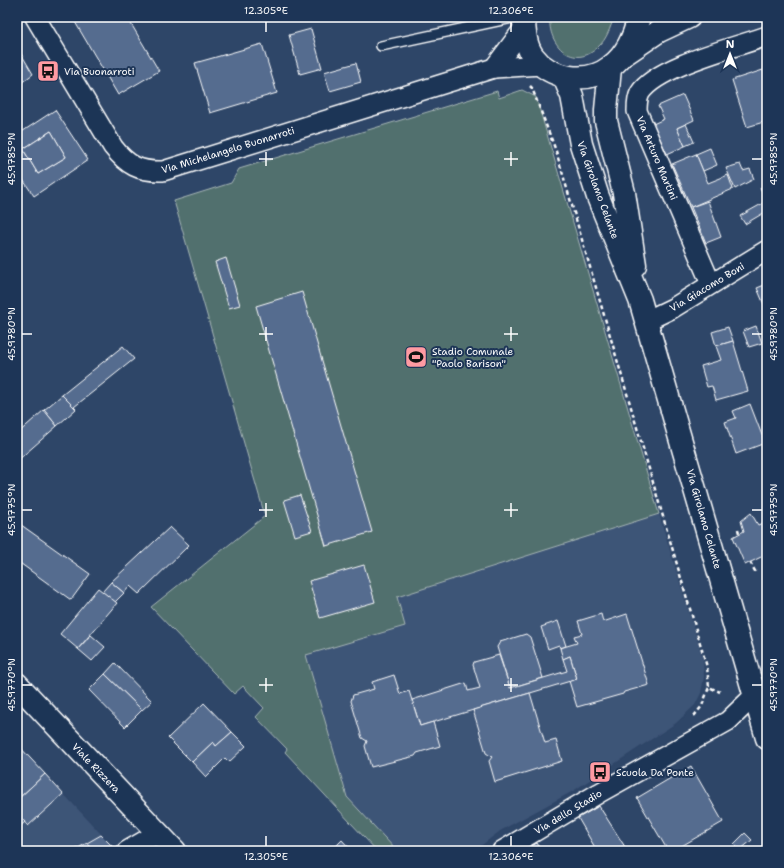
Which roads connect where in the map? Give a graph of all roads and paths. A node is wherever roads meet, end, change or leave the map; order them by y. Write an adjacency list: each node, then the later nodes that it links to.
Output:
1 (35, 17): 9 (street, Via Michelangelo Buonarroti)
2 (639, 17): 7 (main road)
3 (689, 17): 7 (main road)
4 (522, 21): 6 (lane); 8 (main road); 9 (street)
5 (767, 36): 13 (street, Via Arturo Martini)
6 (380, 46)
7 (616, 62): 10 (main road); 14 (main road, Via Girolamo Celante)
8 (542, 65): 9 (street, Via Michelangelo Buonarroti); 10 (main road)
9 (494, 68)
10 (564, 77): 14 (main road, Via Girolamo Celante)
11 (525, 82): 21 (path)
12 (767, 250): 13 (street, Via Giacomo Boni)
13 (711, 284): 15 (street, Via Giacomo Boni)
14 (640, 300): 15 (main road, Via Girolamo Celante)
15 (646, 321): 22 (main road, Via Girolamo Celante)
16 (738, 530): 17 (path)
17 (740, 533)
18 (750, 562): 19 (path)
19 (756, 573)
20 (17, 684): 24 (main road, Viale Rizzera)
21 (720, 692)
22 (755, 695): 23 (main road, Via Girolamo Celante); 27 (street, Via dello Stadio)
23 (767, 738)
24 (158, 833): 25 (street); 26 (main road, Viale Rizzera)
25 (127, 851)
26 (175, 851)
27 (502, 851)

